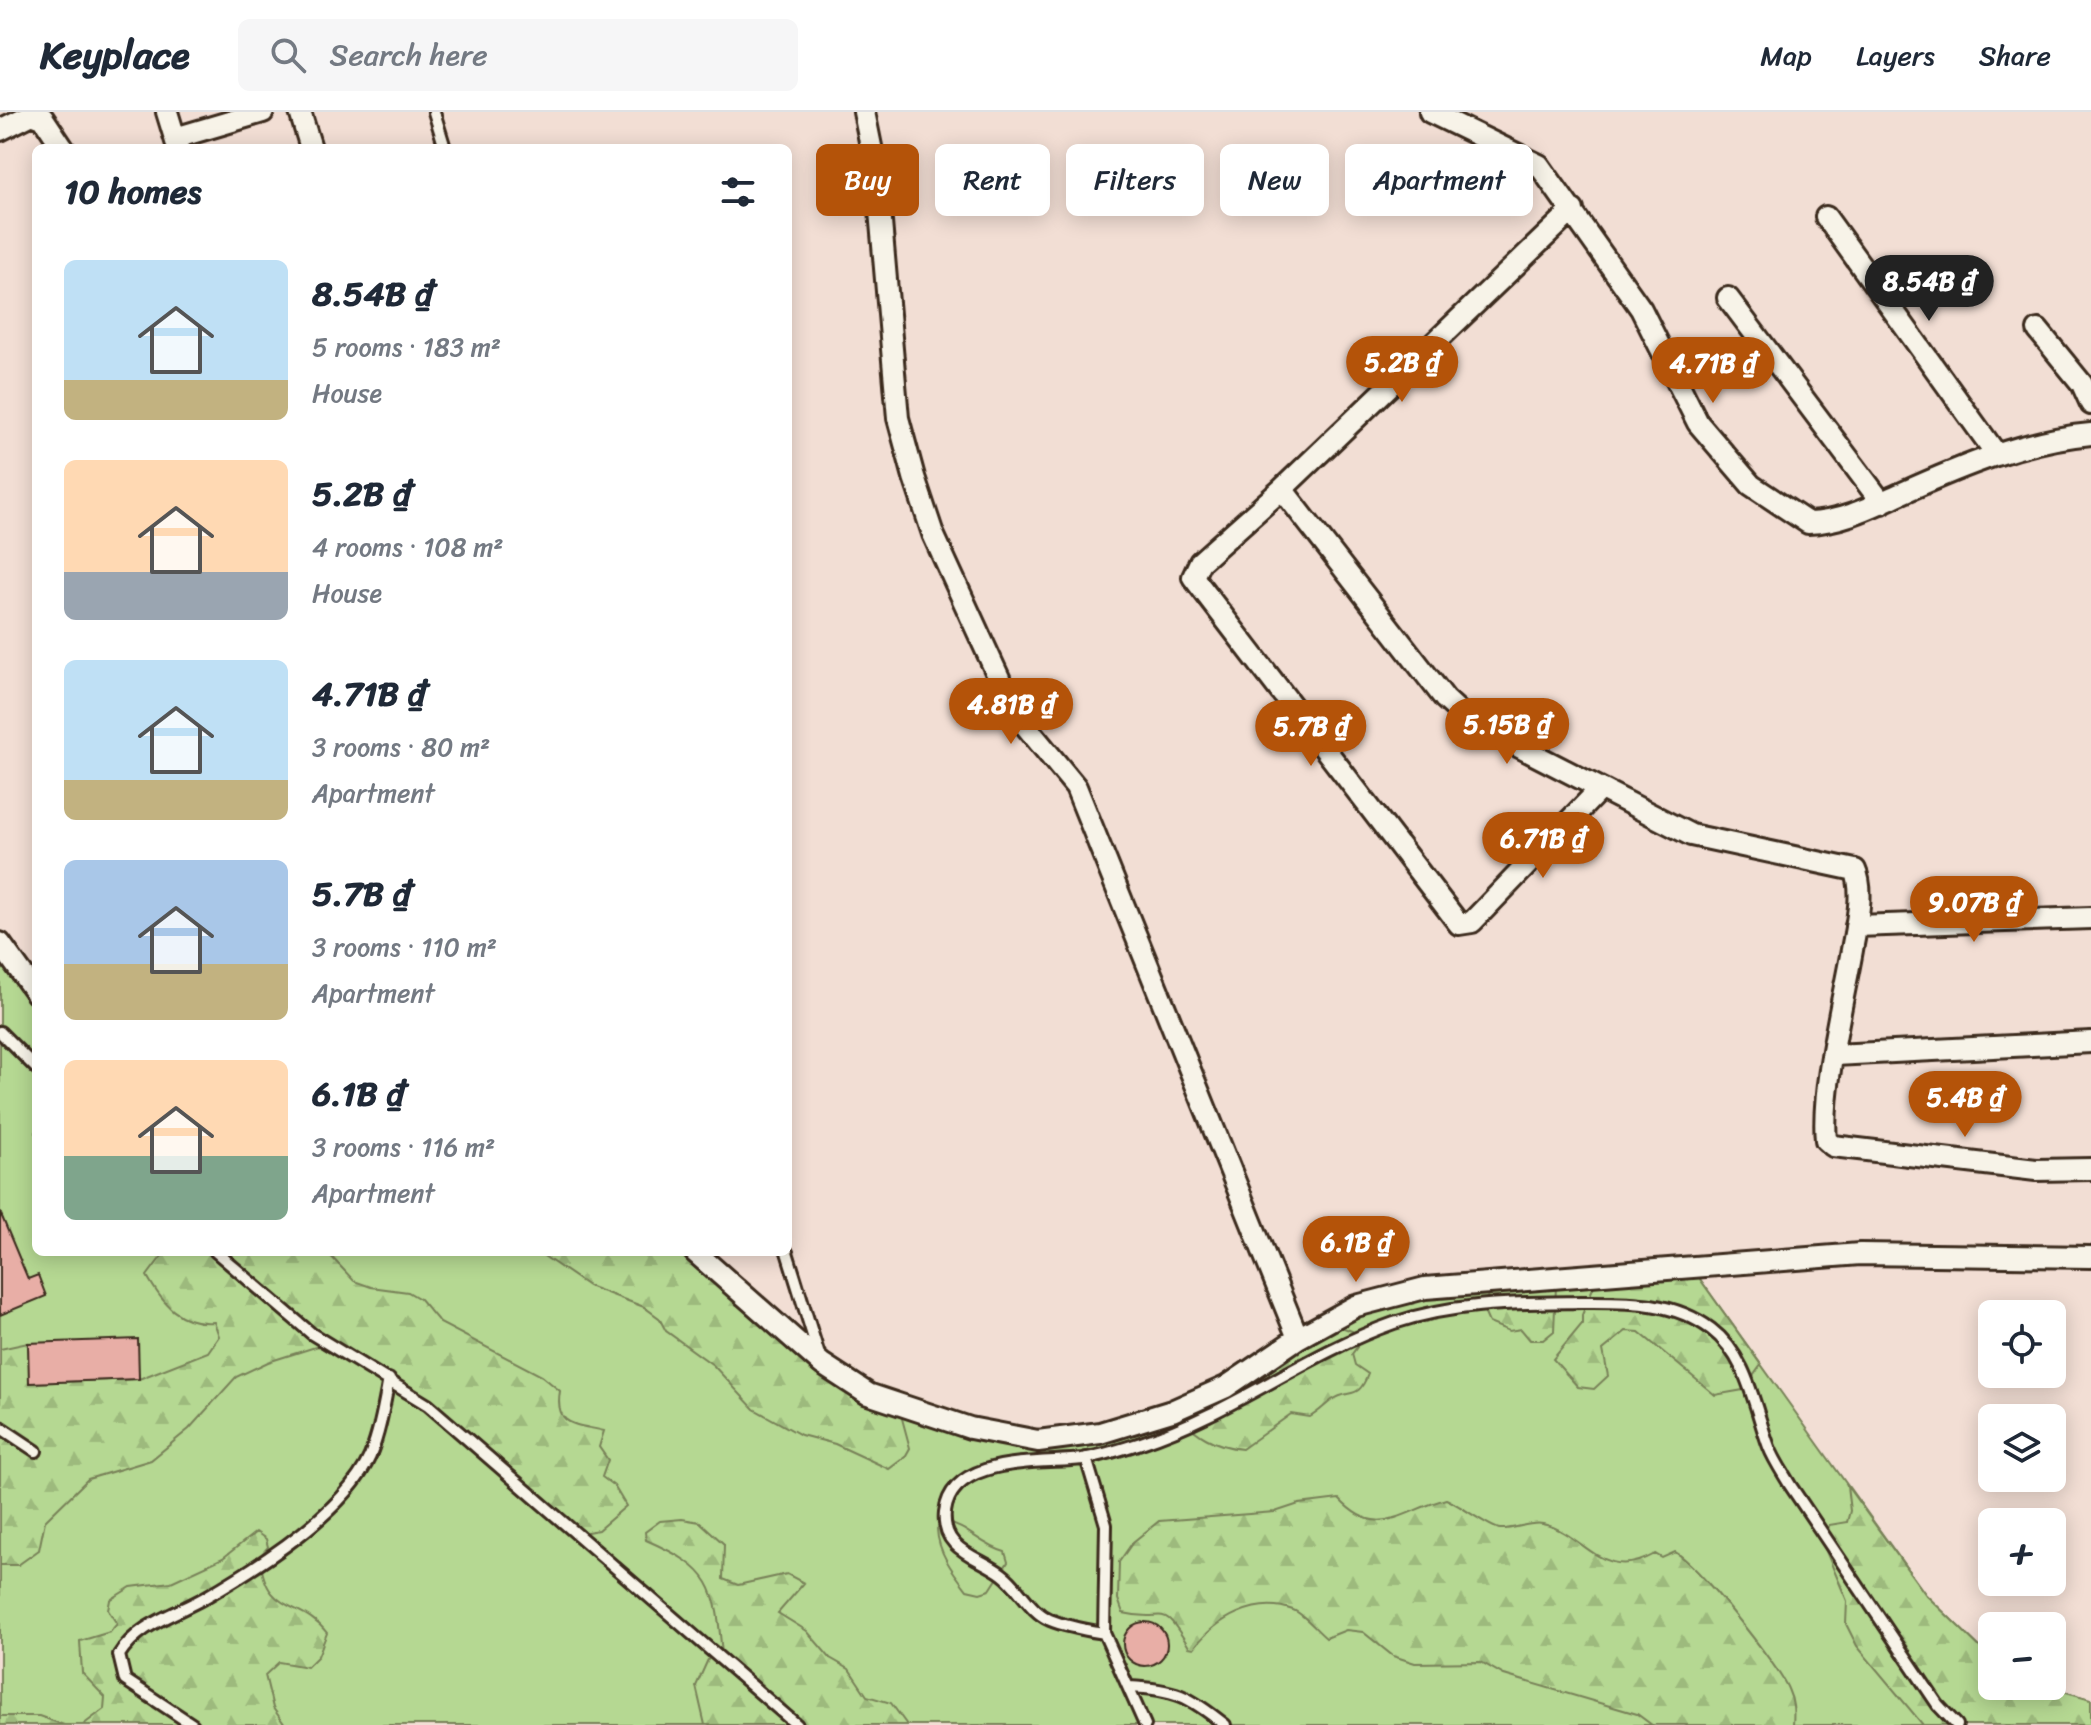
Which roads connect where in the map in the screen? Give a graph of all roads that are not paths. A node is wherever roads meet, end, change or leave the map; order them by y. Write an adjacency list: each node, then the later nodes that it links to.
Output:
1 (167, 112): 8 (street)
2 (263, 112): 8 (street)
3 (300, 112): 10 (street)
4 (434, 112): 11 (lane)
5 (864, 112): 35 (street)
6 (1430, 112): 12 (street)
7 (0, 130): 9 (street)
8 (177, 143)
9 (60, 144)
10 (310, 144)
11 (444, 144)
12 (1573, 210): 19 (street); 20 (street)
13 (1826, 217): 18 (street)
14 (1728, 298): 20 (street)
15 (2038, 330): 16 (street)
16 (2091, 404)
17 (2091, 434): 18 (street)
18 (1997, 455): 20 (street)
19 (1282, 489): 21 (street); 21 (street)
20 (1882, 503)
21 (1599, 790): 23 (street)
22 (2091, 918): 23 (street)
23 (1856, 926): 28 (street)
24 (0, 943): 25 (street)
25 (32, 987)
26 (0, 1032): 29 (lane)
27 (2091, 1042): 28 (street)
28 (1834, 1055): 30 (street)
29 (32, 1064)
30 (2091, 1169)
31 (700, 1256): 36 (street)
32 (788, 1256): 36 (lane)
33 (228, 1257): 37 (lane)
34 (2091, 1257): 35 (street)
35 (1298, 1338): 36 (street)
36 (822, 1364)
37 (389, 1379): 43 (lane); 44 (lane)
38 (0, 1427): 39 (lane)
39 (36, 1451)
40 (1086, 1458): 41 (lane); 41 (lane); 47 (lane)
41 (1104, 1633): 42 (lane)
42 (1129, 1687): 45 (lane); 46 (lane)
43 (193, 1725)
44 (797, 1725)
45 (1145, 1725)
46 (1225, 1725)
47 (1957, 1725)

